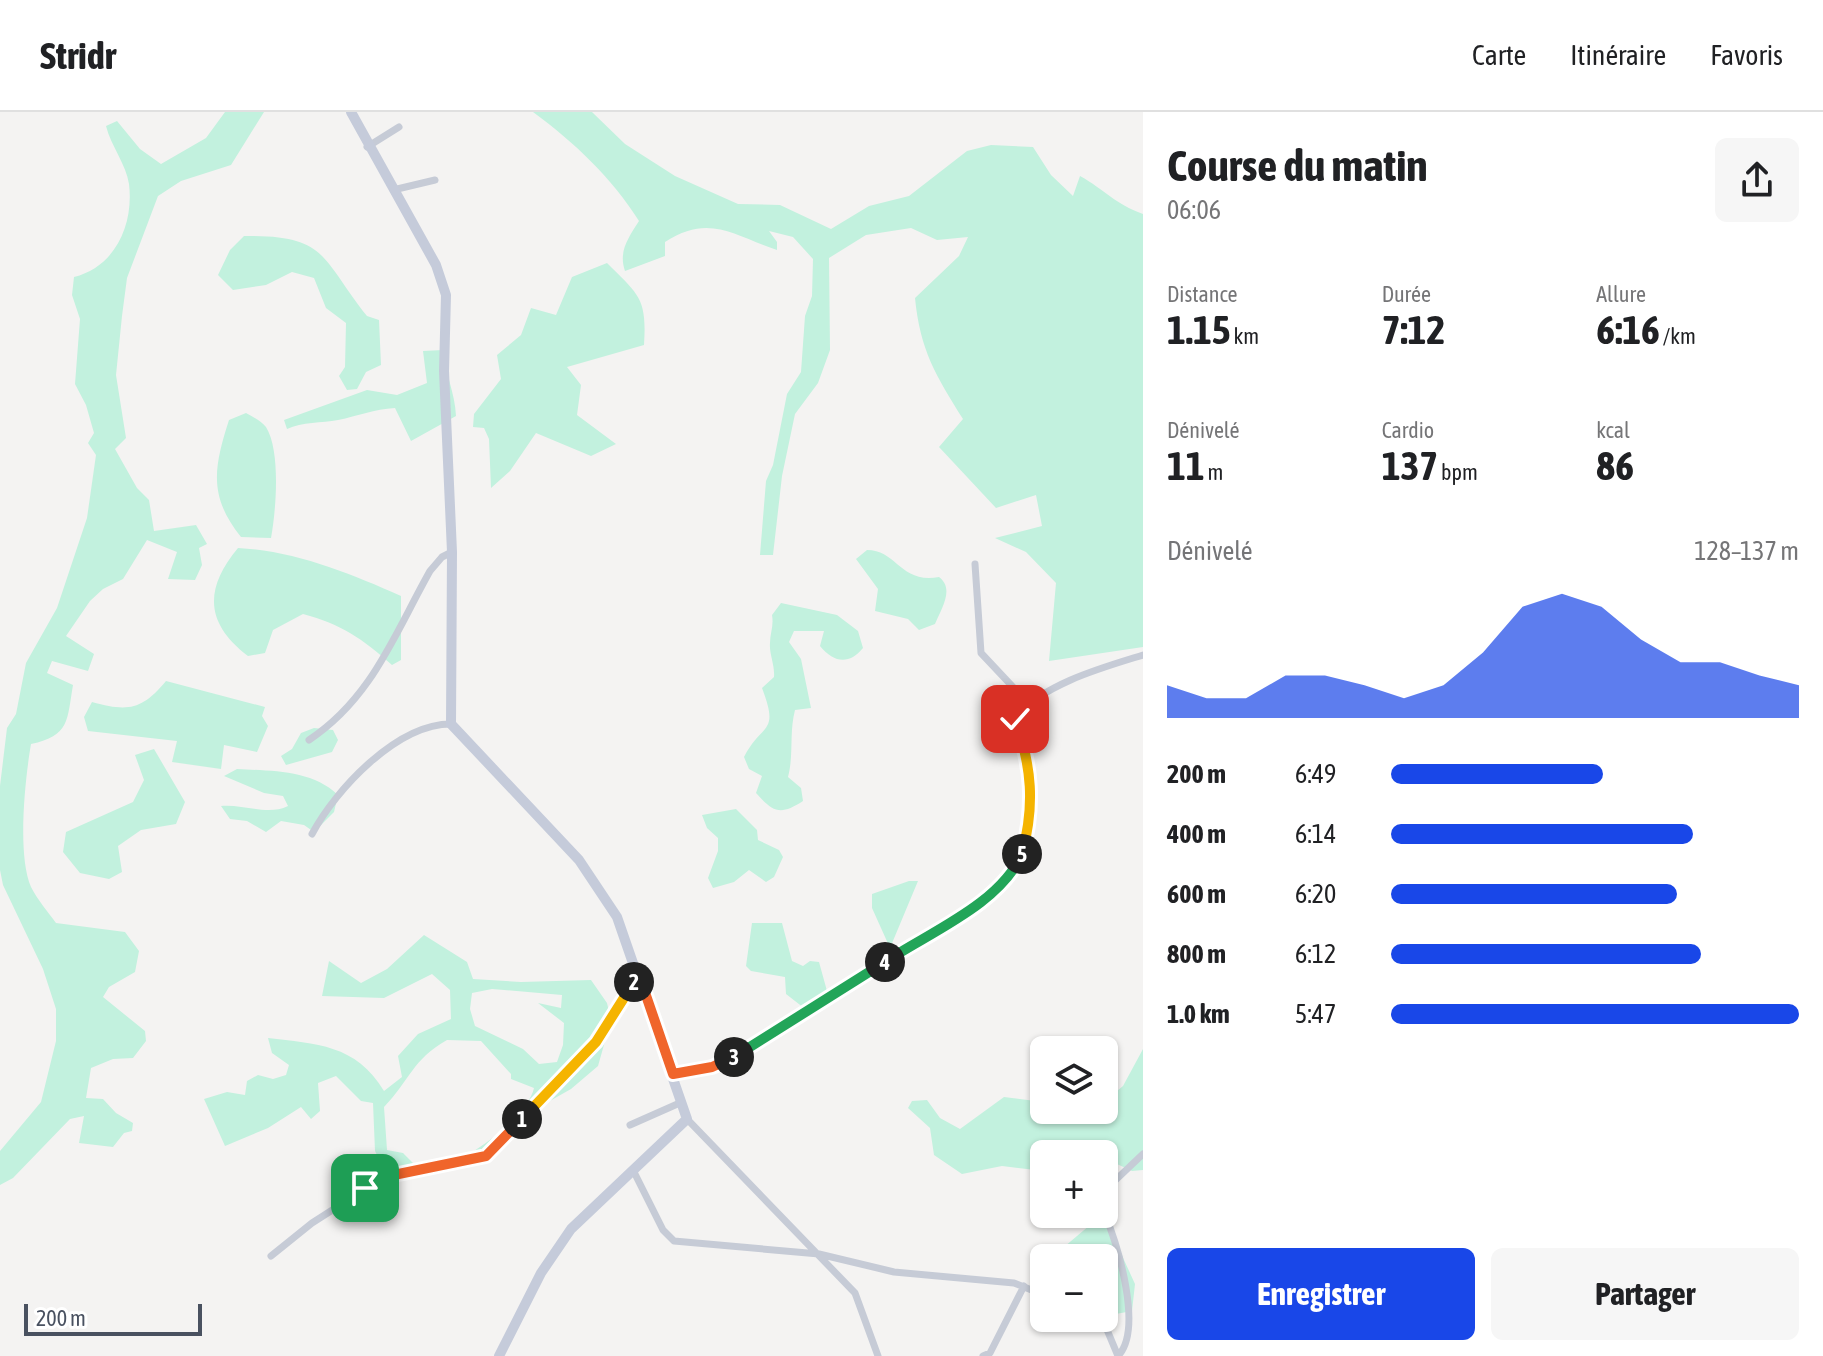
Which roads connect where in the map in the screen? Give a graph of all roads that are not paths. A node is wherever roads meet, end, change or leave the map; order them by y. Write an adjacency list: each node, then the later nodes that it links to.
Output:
1 (351, 112): 3 (street)
2 (399, 127): 3 (street)
3 (367, 147): 5 (street)
4 (435, 180): 5 (street)
5 (393, 190): 6 (street)
6 (452, 552): 10 (street); 11 (street)
7 (975, 564): 9 (street)
8 (1143, 655): 9 (street)
9 (1029, 704): 14 (street)
10 (451, 724): 12 (street); 13 (street)
11 (309, 740)
12 (312, 834)
13 (639, 975): 14 (street); 23 (street)
14 (673, 1074): 15 (street)
15 (682, 1102): 16 (street); 17 (street)
16 (687, 1119): 19 (street); 22 (street)
17 (630, 1125)
18 (1143, 1154): 20 (street)
19 (634, 1172): 22 (street); 29 (street)
20 (1118, 1178)
21 (1110, 1228): 26 (street)
22 (819, 1254): 24 (street); 30 (street)
23 (271, 1256)
24 (1024, 1286): 25 (street); 31 (street)
25 (1030, 1289)
26 (1138, 1304)
27 (1140, 1326): 32 (street)
28 (1108, 1332): 32 (street)
29 (499, 1356)
30 (878, 1356)
31 (983, 1356)
32 (1118, 1356)

